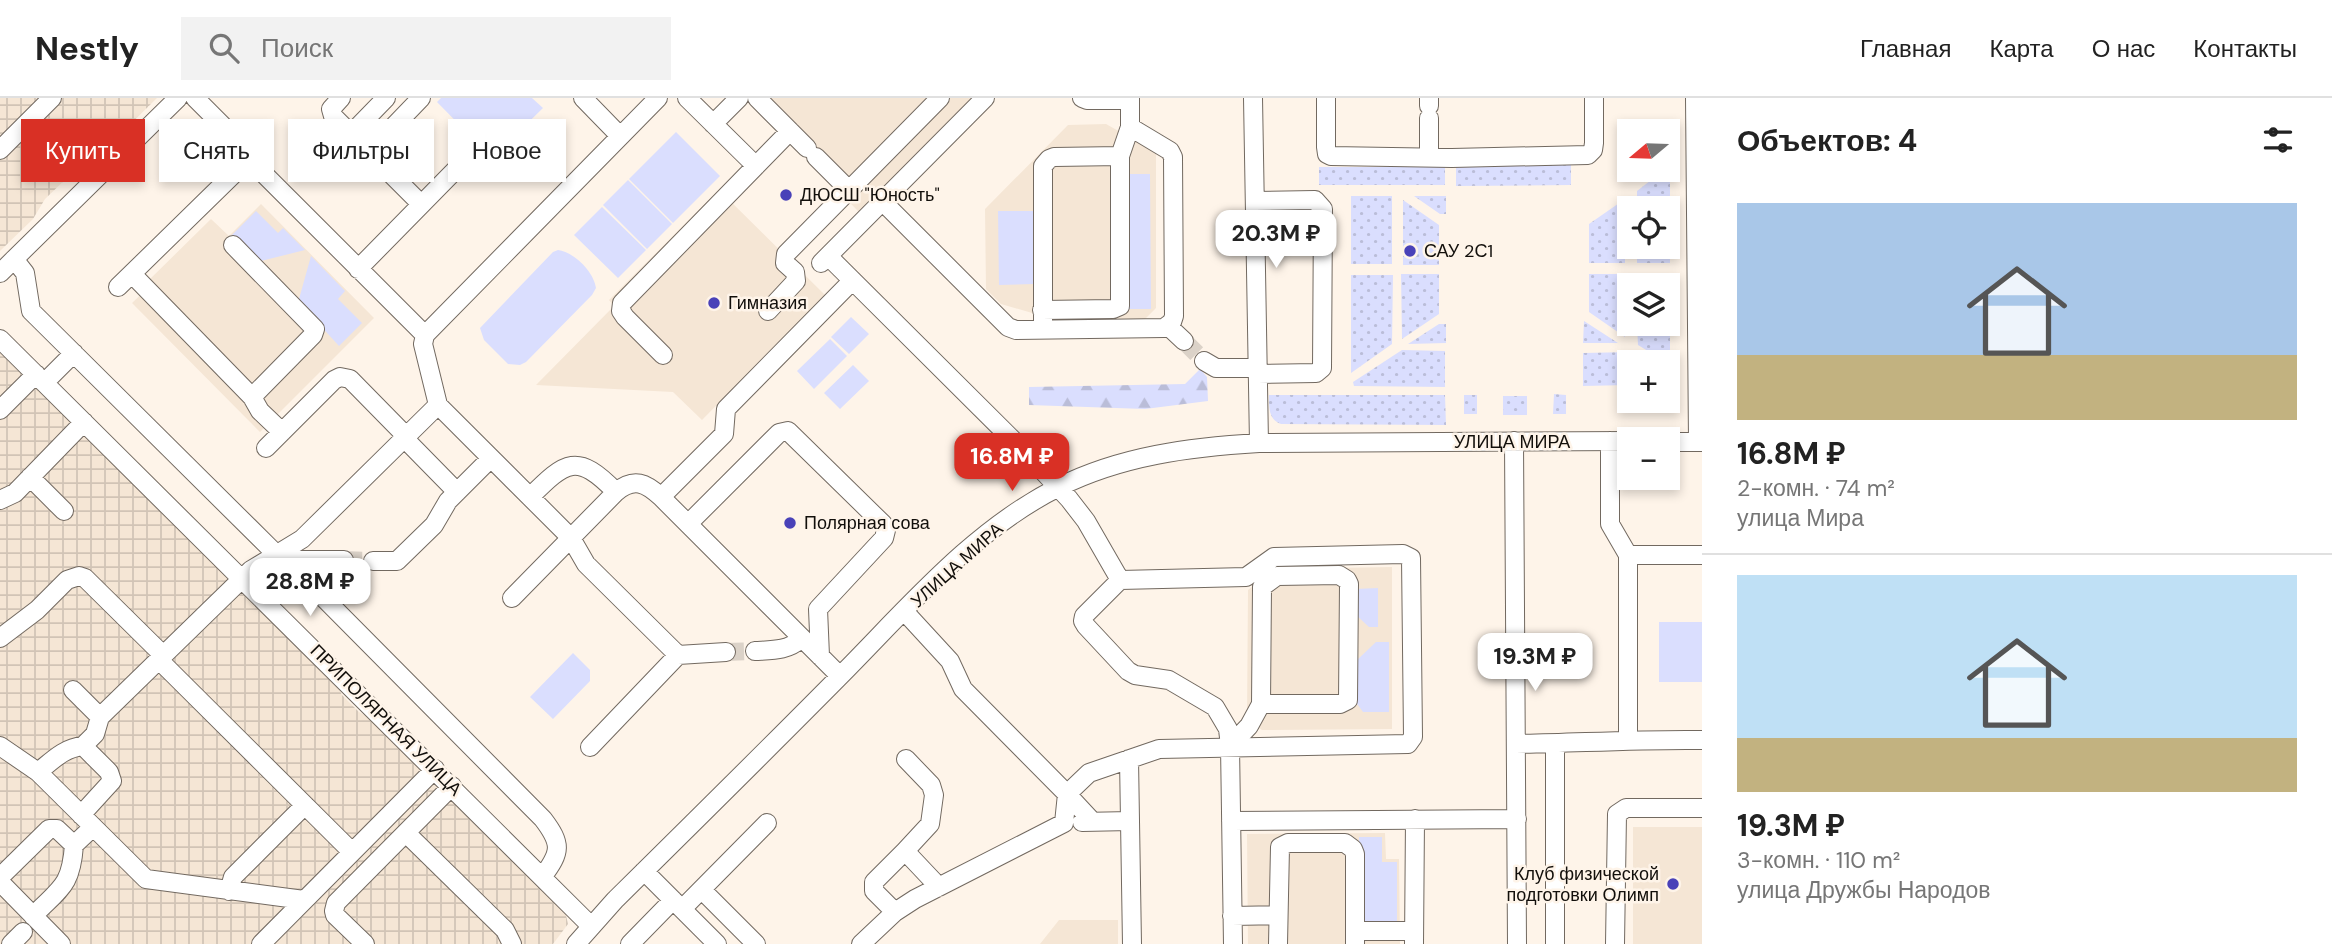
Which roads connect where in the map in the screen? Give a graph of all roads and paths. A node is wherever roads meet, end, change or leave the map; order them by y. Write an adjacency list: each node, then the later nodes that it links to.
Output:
1 (52, 98): 30 (street)
2 (178, 98): 45 (street)
3 (195, 98): 21 (street)
4 (341, 98): 22 (street)
5 (386, 98): 23 (street)
6 (421, 98): 24 (street)
7 (583, 98): 29 (street)
8 (658, 98): 29 (street)
9 (687, 98): 25 (street)
10 (739, 98): 25 (street)
11 (757, 98): 28 (street)
12 (940, 98): 27 (street)
13 (985, 98): 31 (street)
14 (1082, 98): 19 (street)
15 (1254, 98): 41 (street)
16 (1326, 98): 33 (street)
17 (1594, 98): 33 (street)
18 (1695, 98): 74 (street)
19 (1130, 99): 26 (street)
20 (1429, 108): 33 (street)
21 (216, 119)
22 (337, 119)
23 (366, 119)
24 (401, 119)
25 (713, 124): 34 (street)
26 (1130, 127): 32 (street); 54 (street)
27 (909, 130): 31 (street); 39 (street)
28 (790, 131): 34 (street); 39 (street)
29 (620, 136): 56 (street)
30 (0, 150)
31 (931, 152): 40 (street)
32 (1120, 156): 52 (street); 52 (street)
33 (1429, 158)
34 (756, 166): 60 (street)
35 (448, 177): 42 (street)
36 (226, 182): 49 (street)
37 (272, 182): 47 (street)
38 (399, 182): 42 (street)
39 (849, 190): 43 (street)
40 (883, 201): 46 (street); 55 (street)
41 (1255, 201): 62 (street); 62 (street)
42 (421, 204): 47 (street)
43 (799, 241): 46 (street); 53 (street)
44 (233, 245): 64 (street)
45 (14, 259): 48 (street); 59 (street)
46 (824, 260): 50 (street)
47 (358, 269): 56 (street)
48 (0, 273)
49 (132, 274): 51 (street); 64 (street)
50 (849, 284): 79 (street); 83 (street)
51 (118, 287)
52 (1042, 310): 55 (street)
53 (768, 311)
54 (1168, 326): 55 (street); 57 (street)
55 (1042, 330)
56 (425, 335): 65 (street)
57 (1184, 341)
58 (3, 347): 63 (street, ПРИПОЛЯРНАЯ УЛИЦА)
59 (74, 353): 63 (street); 90 (street)
60 (663, 355)
61 (1204, 361): 62 (street)
62 (1258, 371): 75 (street)
63 (40, 379): 66 (street); 67 (street, ПРИПОЛЯРНАЯ УЛИЦА)
64 (253, 397): 68 (street)
65 (438, 405): 69 (street); 77 (street)
66 (0, 410)
67 (84, 422): 78 (street); 93 (street, ПРИПОЛЯРНАЯ УЛИЦА)
68 (282, 432): 69 (street); 76 (street)
69 (405, 437): 80 (street); 90 (street)
70 (1610, 441): 71 (street, УЛИЦА МИРА); 72 (street, УЛИЦА МИРА); 88 (street)
71 (1617, 441)
72 (1514, 442): 75 (street, УЛИЦА МИРА); 110 (street)
73 (1680, 442): 74 (street)
74 (1700, 442)
75 (1259, 443): 79 (street, УЛИЦА МИРА)
76 (266, 448)
77 (491, 458): 80 (street); 82 (street)
78 (30, 477): 84 (street); 85 (street)
79 (1058, 487): 94 (street); 96 (street, УЛИЦА МИРА)
80 (457, 492): 92 (street)
81 (616, 492): 82 (street); 83 (street); 87 (street)
82 (530, 497): 87 (street)
83 (661, 497): 86 (street)
84 (0, 500)
85 (64, 511)
86 (688, 524): 98 (street); 102 (street)
87 (571, 538): 95 (street); 101 (street)
88 (1628, 555): 89 (street); 108 (street)
89 (1702, 555)
90 (282, 557): 91 (street); 93 (street); 137 (street)
91 (344, 560)
92 (373, 561)
93 (242, 577): 103 (street); 118 (street, ПРИПОЛЯРНАЯ УЛИЦА)
94 (1120, 580): 114 (street); 114 (street)
95 (512, 598)
96 (904, 611): 104 (street, УЛИЦА МИРА); 121 (street)
97 (0, 638): 103 (street)
98 (801, 639): 99 (street); 102 (street)
99 (755, 651)
100 (726, 652): 101 (street)
101 (678, 655): 115 (street)
102 (820, 656): 104 (street)
103 (161, 657): 107 (street); 122 (street)
104 (840, 676): 136 (street, УЛИЦА МИРА)
105 (73, 690): 107 (street)
106 (1261, 704): 106 (street); 114 (street)
107 (100, 717): 113 (street)
108 (1628, 739): 109 (street); 111 (street)
109 (1702, 740)
110 (1516, 744): 111 (street); 124 (street)
111 (1555, 744): 164 (street)
112 (0, 746): 119 (street)
113 (83, 746): 119 (street); 126 (street)
114 (1230, 746): 117 (street); 128 (street)
115 (590, 747)
116 (906, 759): 134 (street)
117 (1129, 759): 121 (street); 127 (street)
118 (435, 769): 120 (street, ПРИПОЛЯРНАЯ УЛИЦА); 135 (street)
119 (38, 772): 126 (street)
120 (452, 786): 132 (street); 137 (street, ПРИПОЛЯРНАЯ УЛИЦА)
121 (1067, 794): 129 (street); 131 (street)
122 (305, 805): 135 (street); 141 (street)
123 (1702, 808): 165 (street)
124 (1517, 819): 125 (street); 163 (street)
125 (1415, 820): 128 (street); 150 (street)
126 (87, 821): 133 (street); 141 (street)
127 (1130, 821): 129 (street); 160 (street)
128 (1231, 821): 145 (street)
129 (1093, 822): 131 (street)
130 (768, 823): 140 (street)
131 (1064, 823): 139 (street)
132 (406, 833): 151 (street); 154 (street)
133 (74, 845): 138 (street); 147 (street)
134 (905, 851): 139 (street); 144 (street)
135 (352, 852): 142 (street)
136 (644, 871): 143 (street); 148 (street, УЛИЦА МИРА)
137 (543, 876): 148 (street, ПРИПОЛЯРНАЯ УЛИЦА)
138 (0, 880): 147 (street)
139 (939, 887): 144 (street)
140 (702, 890): 143 (street); 158 (street)
141 (229, 891): 142 (street)
142 (304, 900): 153 (street)
143 (678, 905): 156 (street); 157 (street)
144 (895, 912): 159 (street)
145 (1232, 915): 146 (street); 161 (street)
146 (1278, 915): 149 (street); 162 (street)
147 (33, 916): 152 (street)
148 (591, 926): 155 (street, УЛИЦА МИРА)
149 (1355, 937): 150 (street)
150 (1414, 937)
151 (505, 940)
152 (61, 944)
153 (261, 944)
154 (365, 944)
155 (576, 944)
156 (630, 944)
157 (717, 944)
158 (756, 944)
159 (861, 944)
160 (1132, 944)
161 (1233, 944)
162 (1278, 944)
163 (1517, 944)
164 (1555, 944)
165 (1615, 944)

